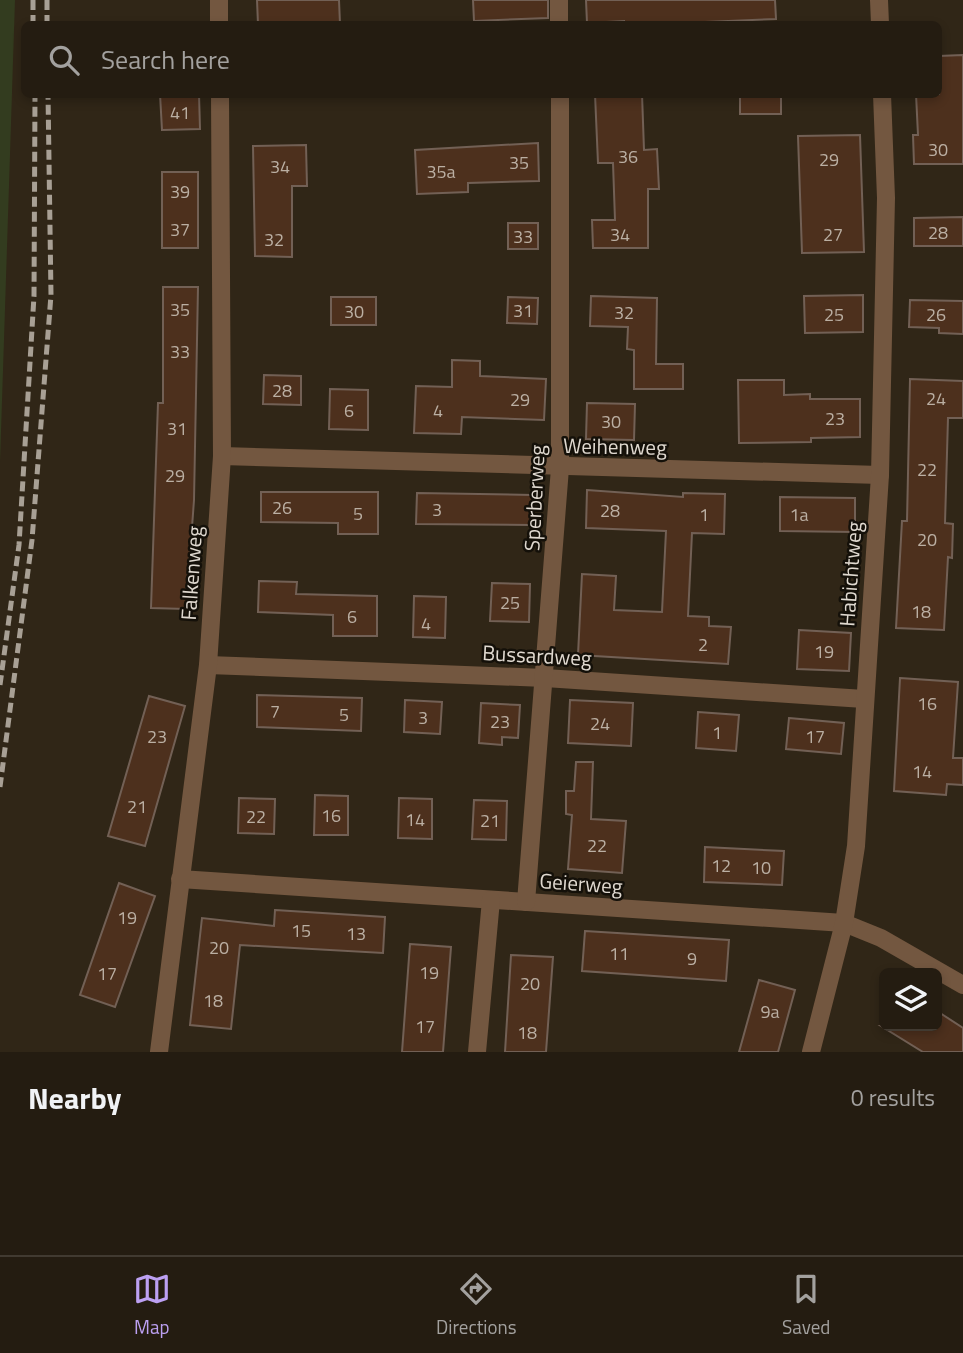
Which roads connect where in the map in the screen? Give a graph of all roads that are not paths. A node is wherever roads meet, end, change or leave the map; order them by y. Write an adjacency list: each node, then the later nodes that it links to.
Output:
1 (219, 0): 4 (street)
2 (559, 0): 5 (street)
3 (879, 0): 6 (street)
4 (219, 21)
5 (559, 21)
6 (880, 21)
7 (220, 98): 10 (street, Falkenweg)
8 (560, 98): 11 (street, Sperberweg)
9 (882, 98): 12 (street, Habichtweg)
10 (222, 456): 11 (street, Weihenweg); 13 (street, Falkenweg)
11 (560, 468): 12 (street, Weihenweg); 14 (street, Sperberweg)
12 (880, 475): 15 (street, Habichtweg)
13 (208, 665): 14 (street, Bussardweg); 16 (street, Falkenweg)
14 (545, 678): 15 (street, Bussardweg); 18 (street, Sperberweg)
15 (864, 699): 19 (street, Habichtweg)
16 (180, 879): 17 (street, Geierweg); 21 (street, Falkenweg)
17 (491, 900): 18 (street, Geierweg); 22 (street)
18 (526, 902): 19 (street, Geierweg)
19 (844, 923): 20 (street, Geierweg); 23 (street, Habichtweg)
20 (963, 985)
21 (159, 1052)
22 (477, 1052)
23 (811, 1052)

